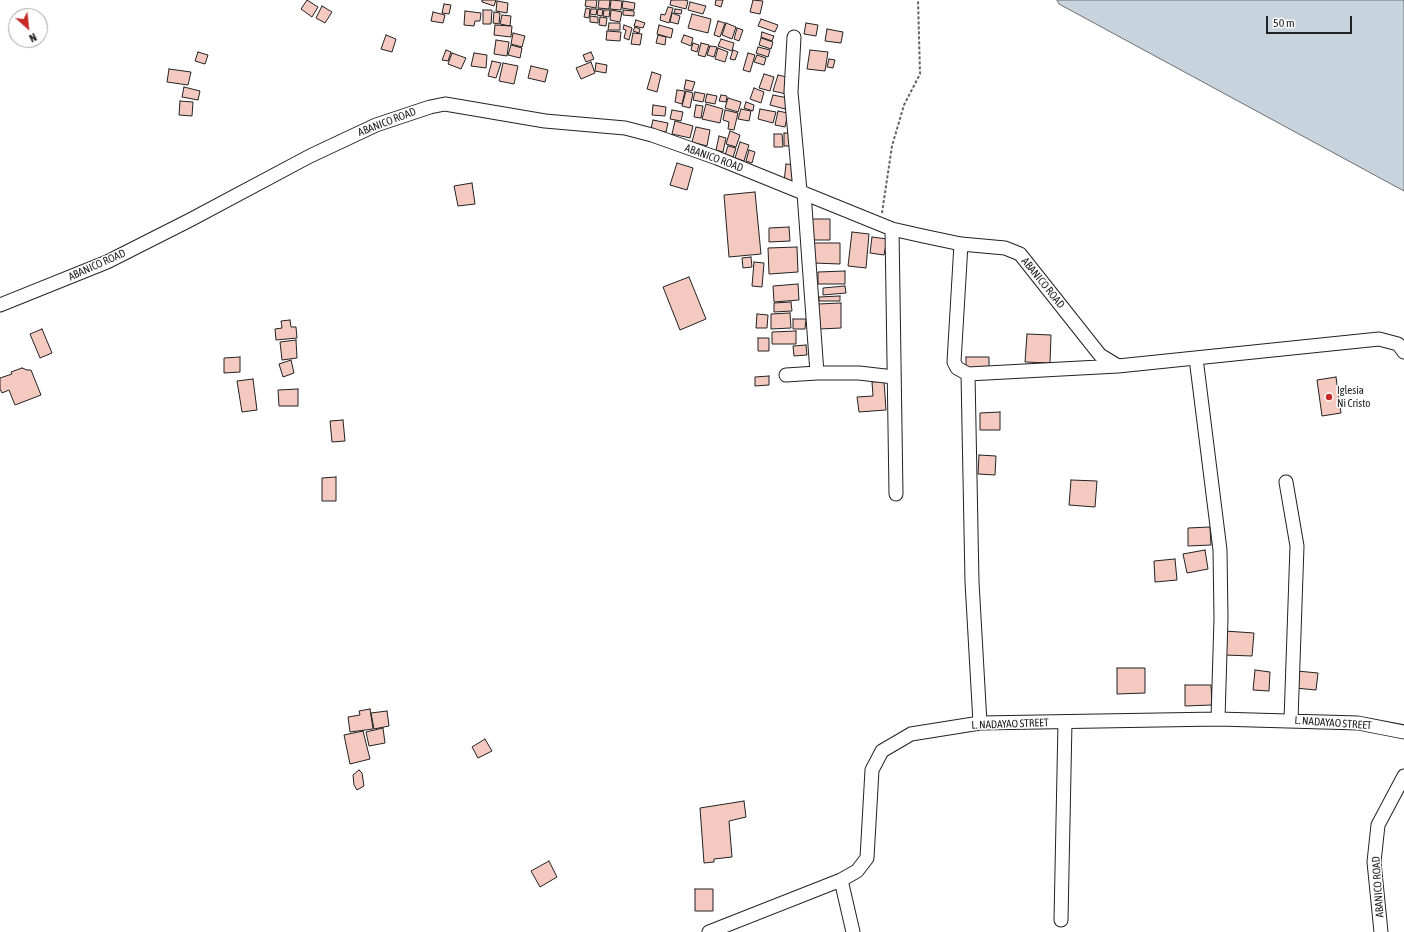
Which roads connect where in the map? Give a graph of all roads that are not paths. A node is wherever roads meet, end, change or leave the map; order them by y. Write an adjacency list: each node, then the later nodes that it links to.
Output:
1 (794, 37): 2 (street)
2 (802, 192): 3 (street, ABANICO ROAD); 5 (street, ABANICO ROAD); 9 (street)
3 (886, 226): 4 (street, ABANICO ROAD); 12 (street)
4 (961, 244): 8 (street, ABANICO ROAD); 10 (street)
5 (0, 305)
6 (1404, 352): 7 (street)
7 (1196, 358): 8 (street); 15 (street)
8 (1118, 366): 10 (street)
9 (817, 373): 11 (street); 12 (street)
10 (968, 374): 18 (street)
11 (786, 375)
12 (894, 377): 14 (street)
13 (1286, 482): 16 (street)
14 (896, 494)
15 (1218, 719): 16 (street, L. NADAYAO STREET); 17 (street, L. NADAYAO STREET)
16 (1291, 720): 19 (street, L. NADAYAO STREET)
17 (1065, 722): 18 (street, L. NADAYAO STREET); 22 (street)
18 (980, 723): 21 (street, L. NADAYAO STREET)
19 (1404, 732)
20 (1404, 776): 25 (street, ABANICO ROAD)
21 (841, 880): 23 (street, L. NADAYAO STREET); 24 (street)
22 (1061, 920)
23 (709, 932)
24 (853, 932)
25 (1382, 932)

